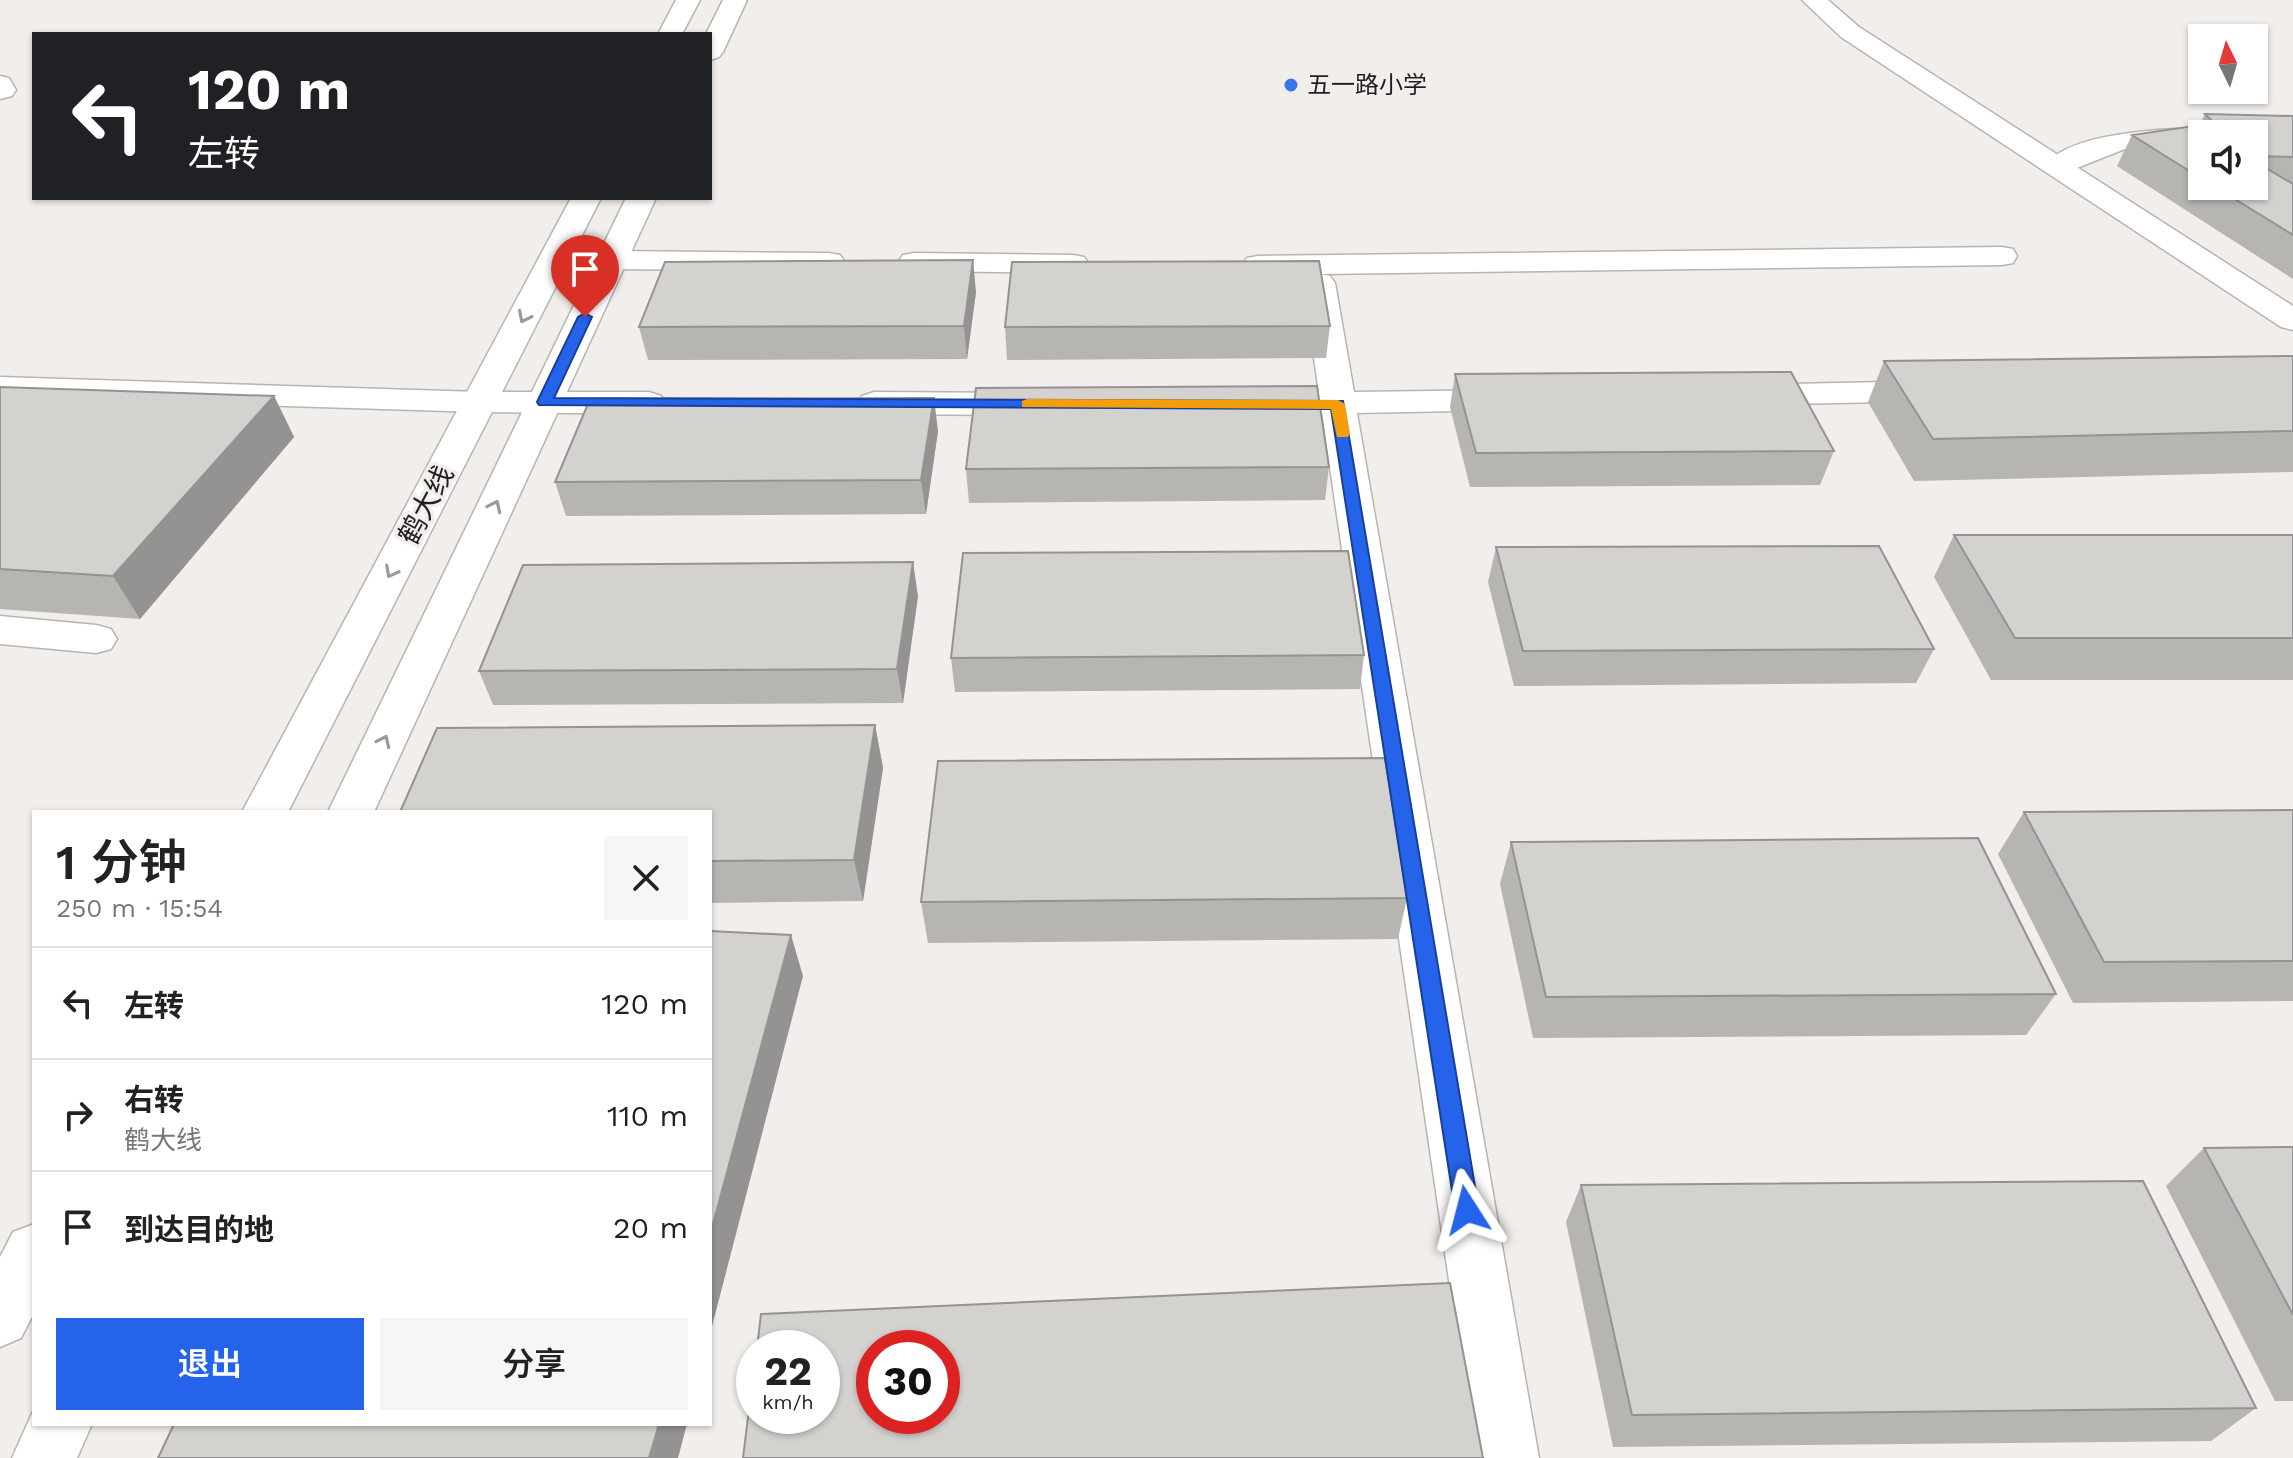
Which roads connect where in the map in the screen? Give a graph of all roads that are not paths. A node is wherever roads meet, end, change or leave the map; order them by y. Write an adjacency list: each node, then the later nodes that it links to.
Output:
1 (688, 0): 4 (street)
2 (735, 0): 5 (street)
3 (1814, 0): 9 (street)
4 (671, 32)
5 (712, 48)
6 (0, 84): 7 (street)
7 (0, 91)
8 (2188, 137): 9 (street)
9 (2059, 166): 17 (street)
10 (585, 200): 22 (street, 鹤大线, one-way to 22)
11 (640, 200): 13 (street)
12 (2002, 256): 16 (street)
13 (612, 260): 14 (street); 23 (street)
14 (1097, 264)
15 (1222, 265): 16 (street)
16 (1316, 265): 28 (street)
17 (2293, 320)
18 (0, 387): 22 (street)
19 (1959, 391): 20 (street)
20 (1704, 396)
21 (1545, 400): 28 (street)
22 (480, 402): 23 (street); 31 (street, 鹤大线, one-way to 31)
23 (544, 402): 24 (street); 32 (street, one-way to 23)
24 (687, 403)
25 (846, 403): 26 (street)
26 (1068, 404)
27 (1227, 404): 28 (street)
28 (1338, 404): 37 (street)
29 (0, 630): 30 (street)
30 (96, 639)
31 (266, 810)
32 (352, 810)
33 (32, 1256): 34 (street)
34 (0, 1317)
35 (59, 1426): 36 (street)
36 (44, 1458)
37 (1507, 1458)

